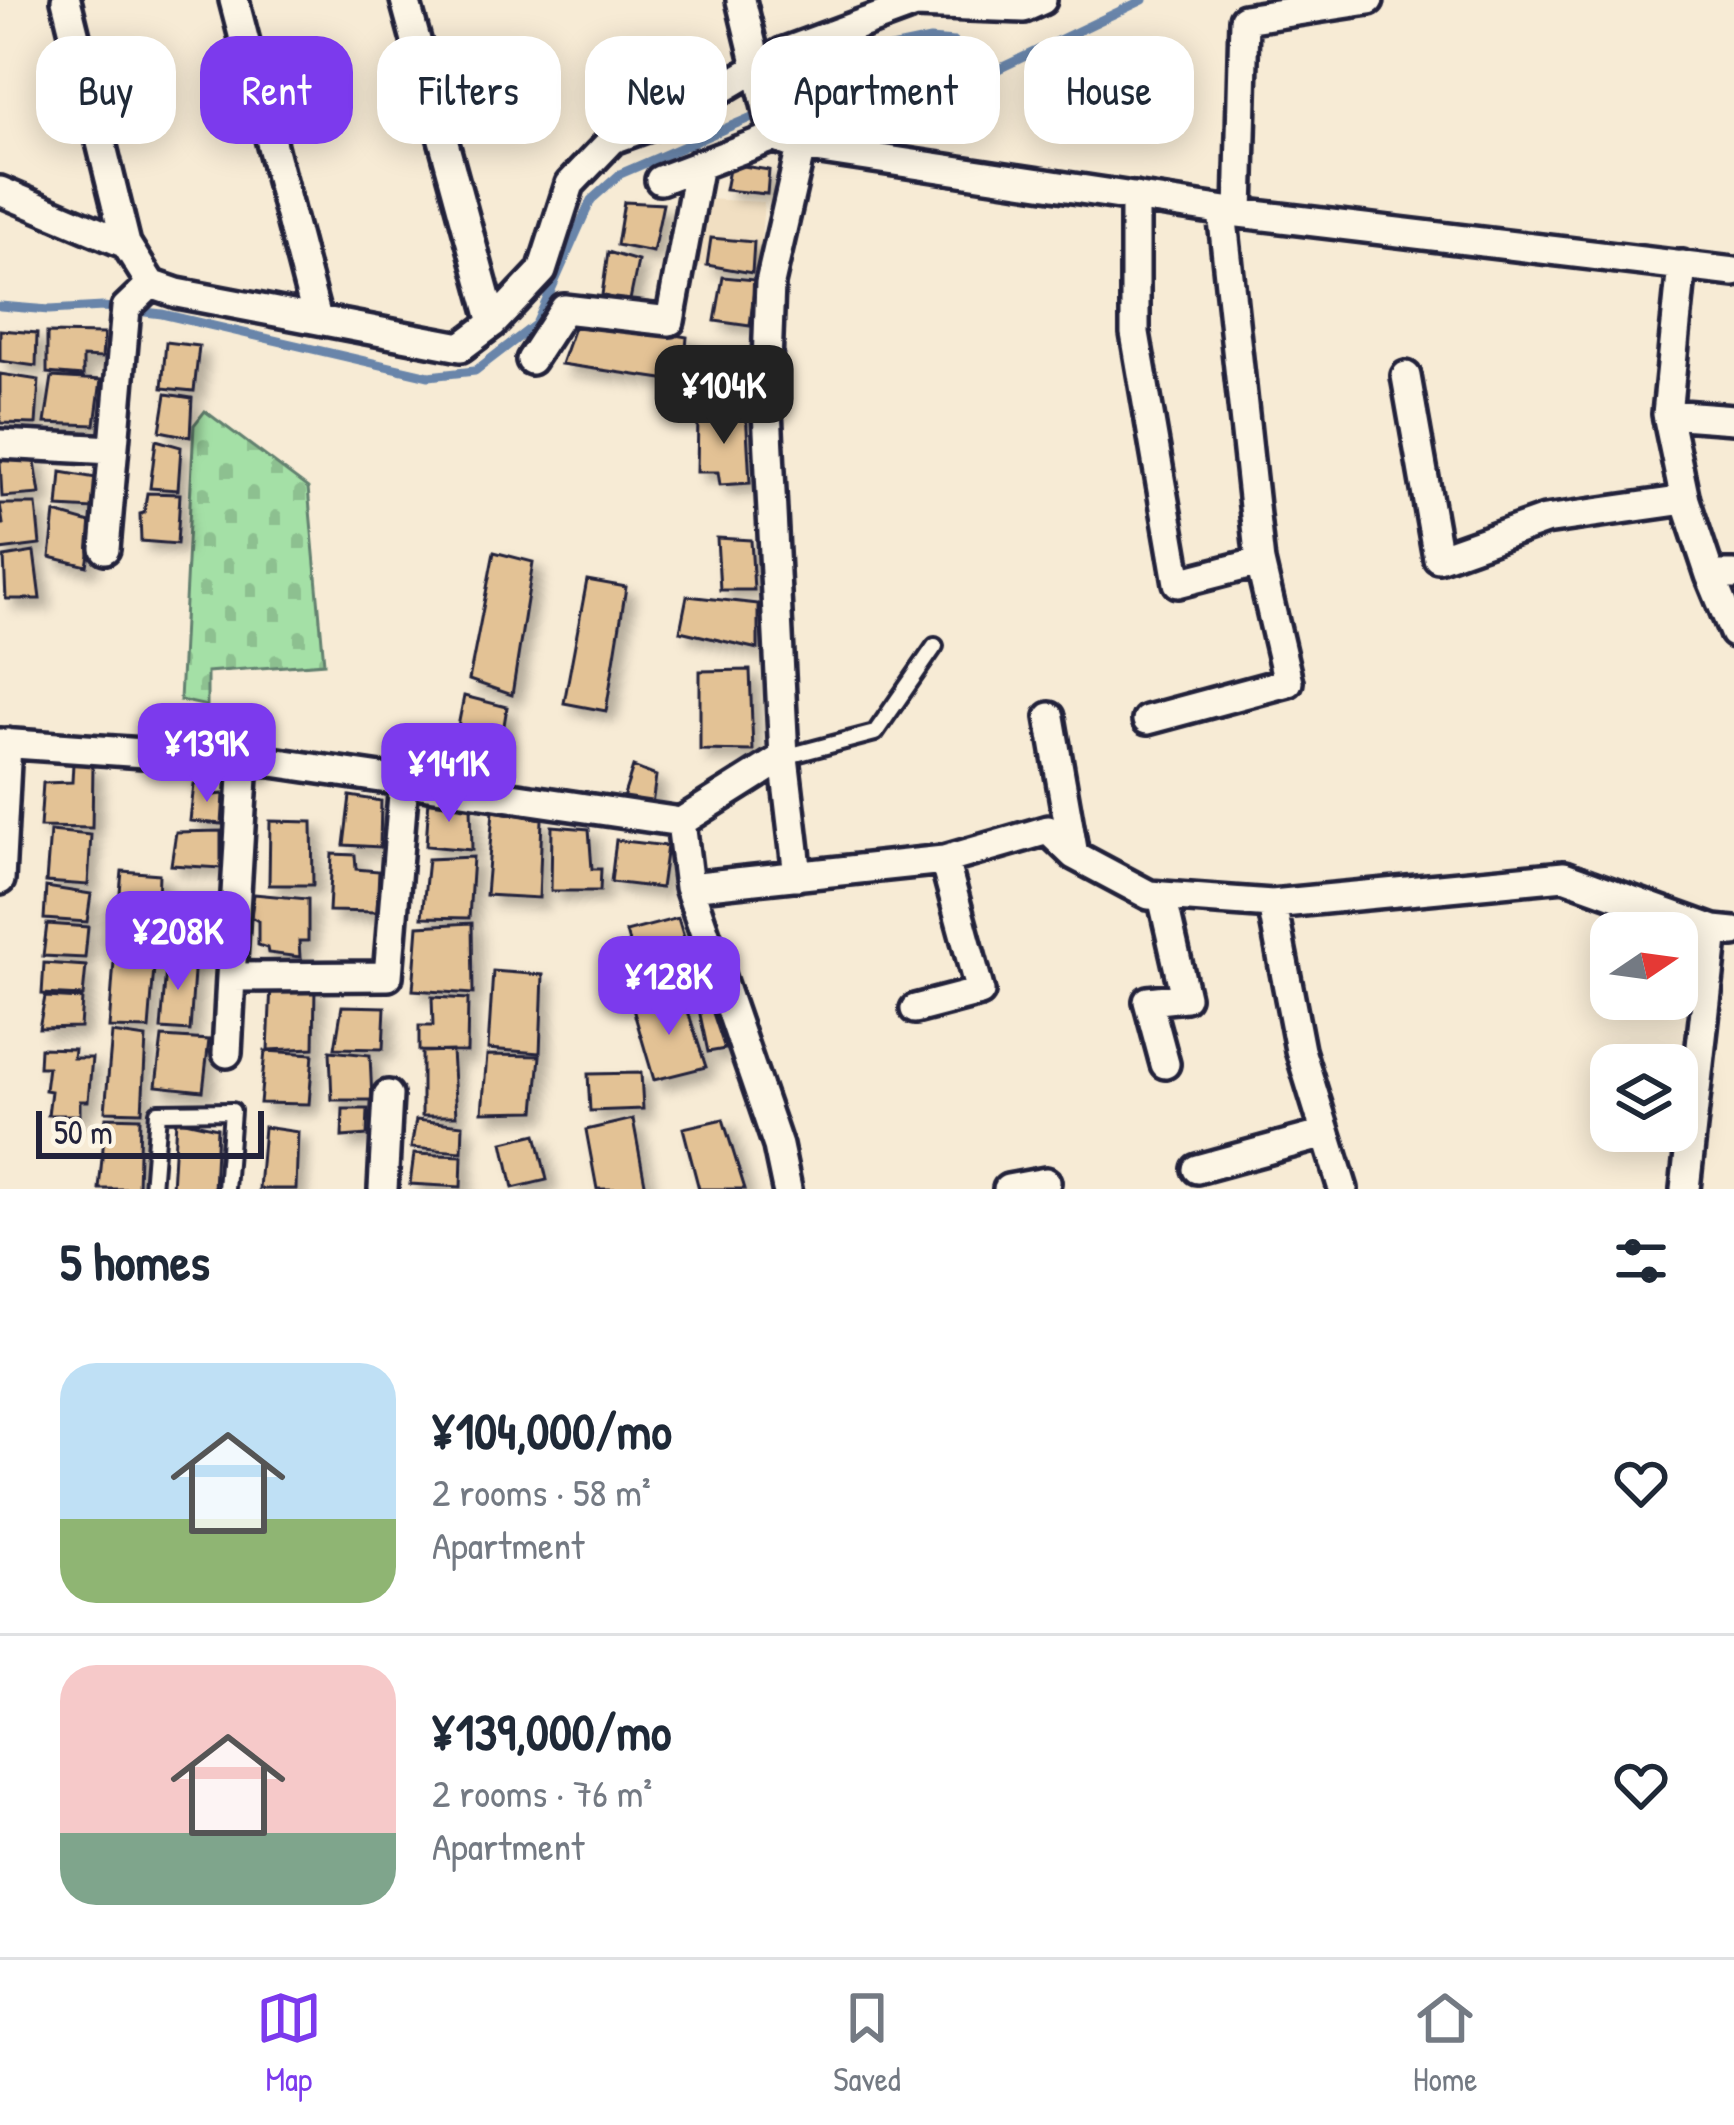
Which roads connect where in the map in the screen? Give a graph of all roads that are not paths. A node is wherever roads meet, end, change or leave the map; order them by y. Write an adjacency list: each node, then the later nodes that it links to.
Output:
1 (66, 0): 19 (street)
2 (234, 0): 23 (street)
3 (405, 0): 24 (street)
4 (741, 0): 9 (street)
5 (1042, 0): 7 (street)
6 (1370, 0): 18 (street)
7 (901, 4): 8 (street)
8 (823, 36)
9 (751, 39)
10 (751, 71): 24 (street)
11 (779, 144): 14 (street)
12 (787, 144): 40 (street)
13 (800, 144): 17 (street)
14 (698, 164): 15 (street); 25 (street)
15 (660, 180)
16 (0, 191): 19 (street)
17 (1135, 197): 18 (street); 33 (street)
18 (1231, 212): 20 (street); 33 (street)
19 (126, 244): 22 (street)
20 (1682, 266): 21 (street); 27 (street)
21 (1734, 272)
22 (151, 284): 23 (street); 30 (street)
23 (317, 320): 24 (street)
24 (493, 323)
25 (531, 360)
26 (1406, 376): 31 (street)
27 (1667, 414): 28 (street); 31 (street)
28 (1734, 419)
29 (0, 444): 30 (street)
30 (113, 449): 32 (street)
31 (1685, 500): 34 (street)
32 (105, 549)
33 (1259, 562): 38 (street)
34 (1722, 575): 35 (street)
35 (1734, 633)
36 (935, 646): 40 (lane)
37 (1050, 716): 44 (street)
38 (1147, 720)
39 (4, 743): 41 (street); 47 (street)
40 (784, 757): 43 (street); 46 (street)
41 (244, 760): 42 (street); 52 (street)
42 (404, 782): 43 (street); 52 (street)
43 (681, 822): 48 (street)
44 (1074, 854): 45 (street); 49 (street)
45 (944, 860): 46 (street); 53 (street)
46 (798, 876): 48 (street)
47 (0, 880)
48 (689, 887): 63 (street)
49 (1162, 896): 50 (street); 55 (street)
50 (1272, 904): 51 (street); 57 (street)
51 (1727, 927): 66 (street)
52 (231, 977): 54 (street)
53 (915, 1009)
54 (227, 1053)
55 (1165, 1064)
56 (388, 1096): 62 (street)
57 (1325, 1134): 58 (street); 65 (street)
58 (1197, 1169)
59 (1046, 1182): 64 (street)
60 (152, 1189): 61 (lane)
61 (226, 1189)
62 (383, 1189)
63 (787, 1189)
64 (1007, 1189)
65 (1343, 1189)
66 (1685, 1189)

